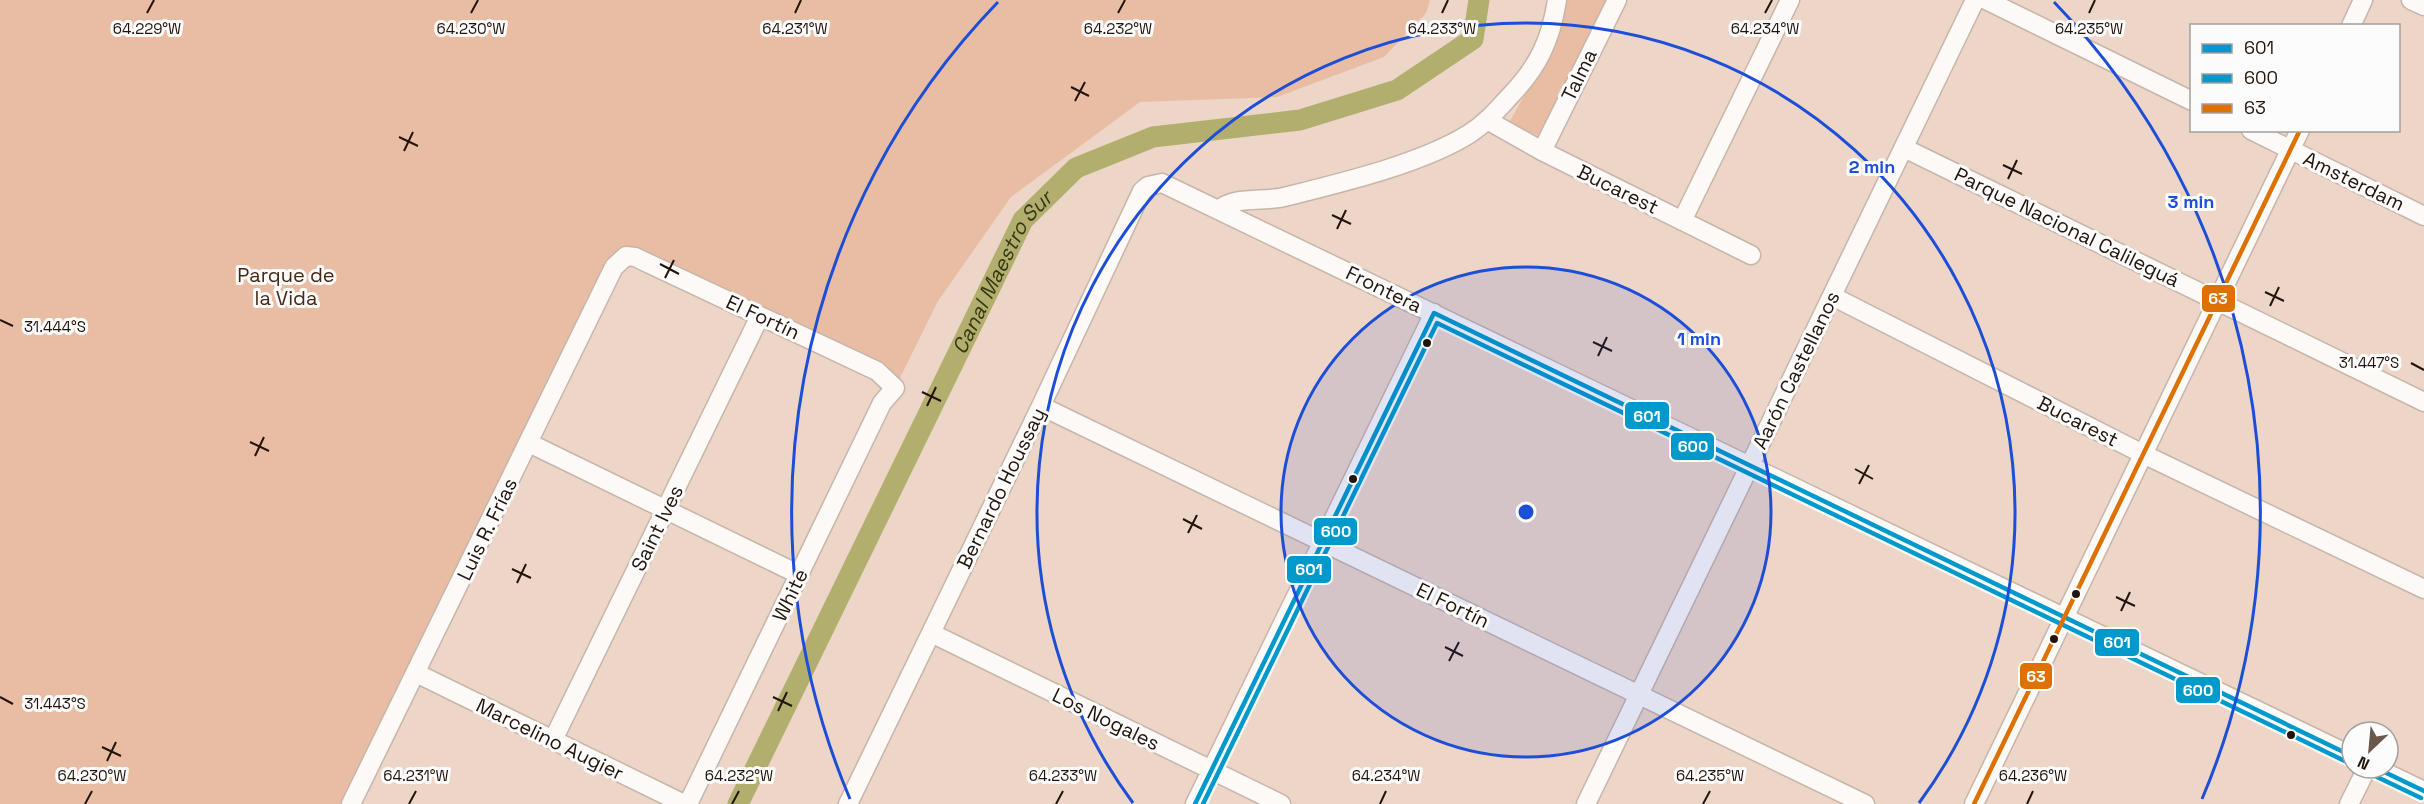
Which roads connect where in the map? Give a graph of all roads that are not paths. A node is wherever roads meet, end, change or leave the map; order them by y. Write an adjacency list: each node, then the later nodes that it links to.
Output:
1 (1557, 0): 11 (street)
2 (1617, 0): 16 (street, Talma)
3 (1790, 0): 20 (street)
4 (1975, 0): 14 (street, Aarón Castellanos)
5 (1986, 0): 10 (street)
6 (2363, 0): 9 (street)
7 (2411, 0): 8 (street)
8 (2424, 6)
9 (2351, 24)
10 (2190, 100)
11 (1487, 120): 16 (street, Bucarest); 18 (street)
12 (2255, 132): 15 (street, Amsterdam)
13 (2299, 132): 15 (street)
14 (1904, 148): 23 (street, Aarón Castellanos); 24 (street, Parque Nacional Calileguá)
15 (2290, 150): 19 (street, Amsterdam); 24 (street)
16 (1542, 151): 20 (street, Bucarest)
17 (1162, 183): 18 (street, Frontera); 29 (street, Bernardo Houssay)
18 (1218, 210): 25 (street, Frontera)
19 (2424, 216)
20 (1682, 221): 21 (street, Bucarest)
21 (1751, 255)
22 (626, 256): 26 (street, El Fortín); 30 (street, Luis R. Frías)
23 (1832, 296): 31 (street, Bucarest); 32 (street, Aarón Castellanos)
24 (2217, 301): 28 (street, Parque Nacional Calileguá); 31 (street)
25 (1434, 313): 32 (street, Frontera); 34 (street)
26 (760, 316): 27 (street, El Fortín); 33 (street, Saint Ives)
27 (895, 388): 35 (street, White)
28 (2424, 402)
29 (1041, 406): 34 (street, El Fortín); 38 (street, Bernardo Houssay)
30 (529, 443): 33 (street); 39 (street, Luis R. Frías)
31 (2143, 454): 36 (street, Bucarest); 37 (street)
32 (1750, 466): 37 (street, Frontera); 40 (street, Aarón Castellanos)
33 (666, 510): 35 (street); 41 (street, Saint Ives)
34 (1323, 542): 40 (street, El Fortín); 43 (street)
35 (800, 575): 48 (street, White)
36 (2424, 589)
37 (2065, 618): 42 (street, Frontera); 54 (street)
38 (931, 633): 43 (street, Los Nogales); 49 (street, Bernardo Houssay)
39 (416, 673): 41 (street, Marcelino Augier); 47 (street, Luis R. Frías)
40 (1639, 695): 52 (street, Aarón Castellanos); 53 (street, El Fortín)
41 (553, 740): 48 (street, Marcelino Augier)
42 (2340, 750)
43 (1211, 770): 50 (street); 51 (street, Los Nogales)
44 (2361, 780): 55 (street)
45 (2400, 780): 46 (street)
46 (2424, 791)
47 (351, 804)
48 (686, 804)
49 (848, 804)
50 (1195, 804)
51 (1281, 804)
52 (1586, 804)
53 (1865, 804)
54 (1974, 804)
55 (2349, 804)

